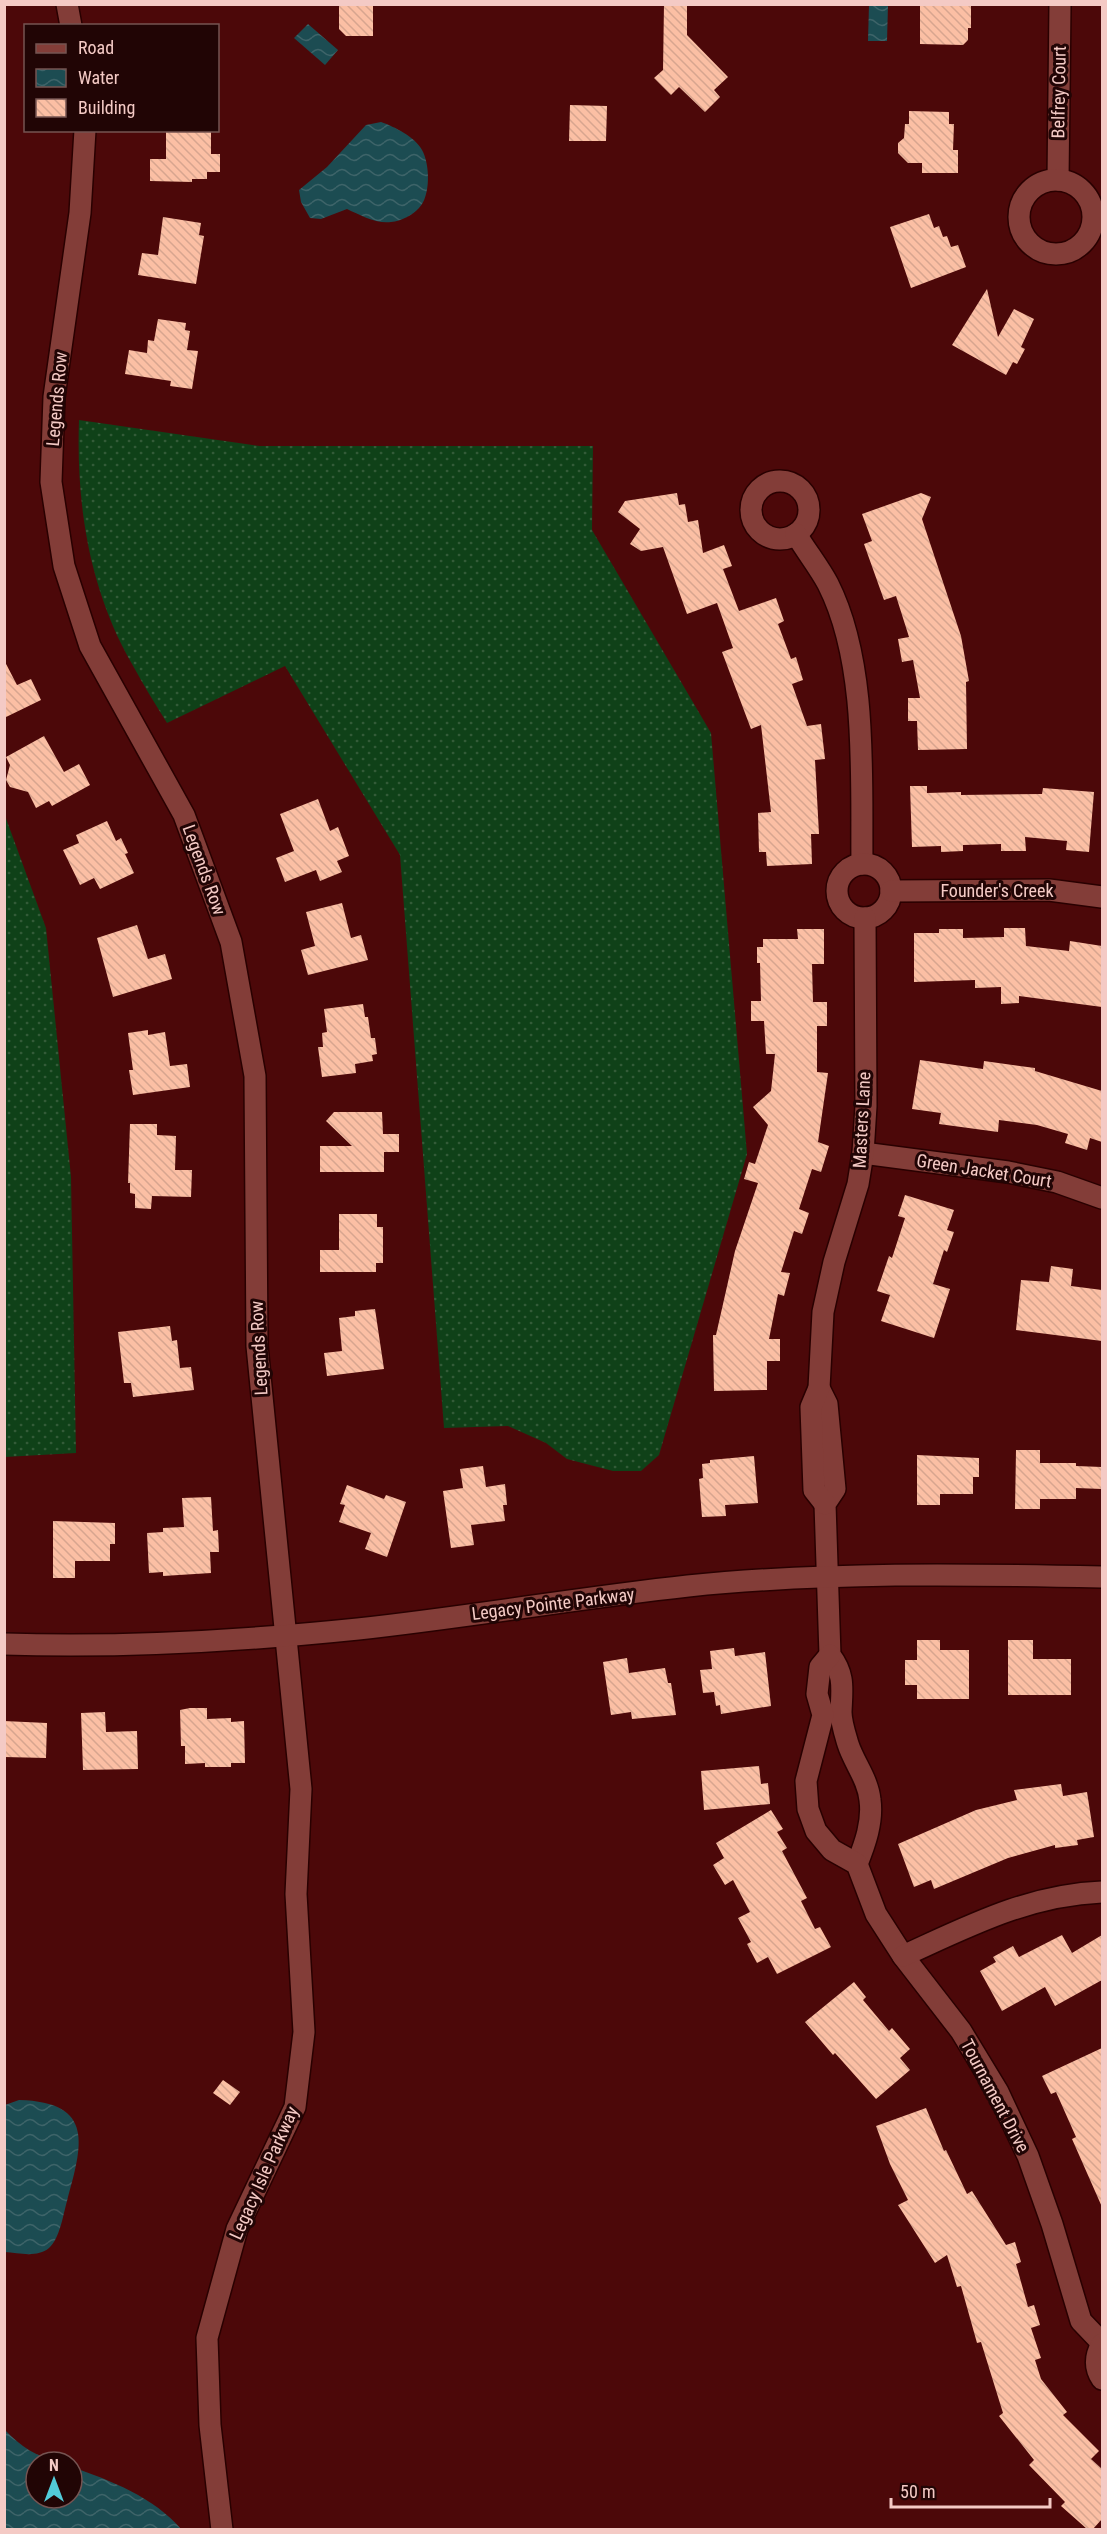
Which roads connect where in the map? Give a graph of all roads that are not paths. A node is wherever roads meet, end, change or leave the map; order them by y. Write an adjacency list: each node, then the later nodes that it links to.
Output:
1 (68, 4): 3 (street)
2 (1060, 4): 5 (street, Belfrey Court)
3 (71, 24)
4 (85, 132): 15 (street, Legends Row)
5 (1058, 180)
6 (796, 534): 7 (street)
7 (862, 864): 8 (street); 10 (street)
8 (891, 891): 9 (street, Founder's Creek); 10 (street)
9 (1102, 897)
10 (865, 918): 11 (street, Masters Lane)
11 (863, 1154): 12 (street, Green Jacket Court); 13 (street, Masters Lane)
12 (1102, 1198)
13 (828, 1575): 14 (street, Legacy Pointe Parkway); 15 (street, Legacy Pointe Parkway); 17 (street)
14 (1102, 1577)
15 (284, 1635): 16 (street, Legacy Pointe Parkway); 23 (street, Legacy Isle Parkway)
16 (4, 1644)
17 (832, 1715): 18 (street); 18 (street)
18 (857, 1864): 20 (street, Tournament Drive)
19 (1102, 1892): 20 (street)
20 (903, 1956): 21 (street, Tournament Drive)
21 (1102, 2343): 22 (street, Tournament Drive)
22 (1102, 2379)
23 (222, 2529)

